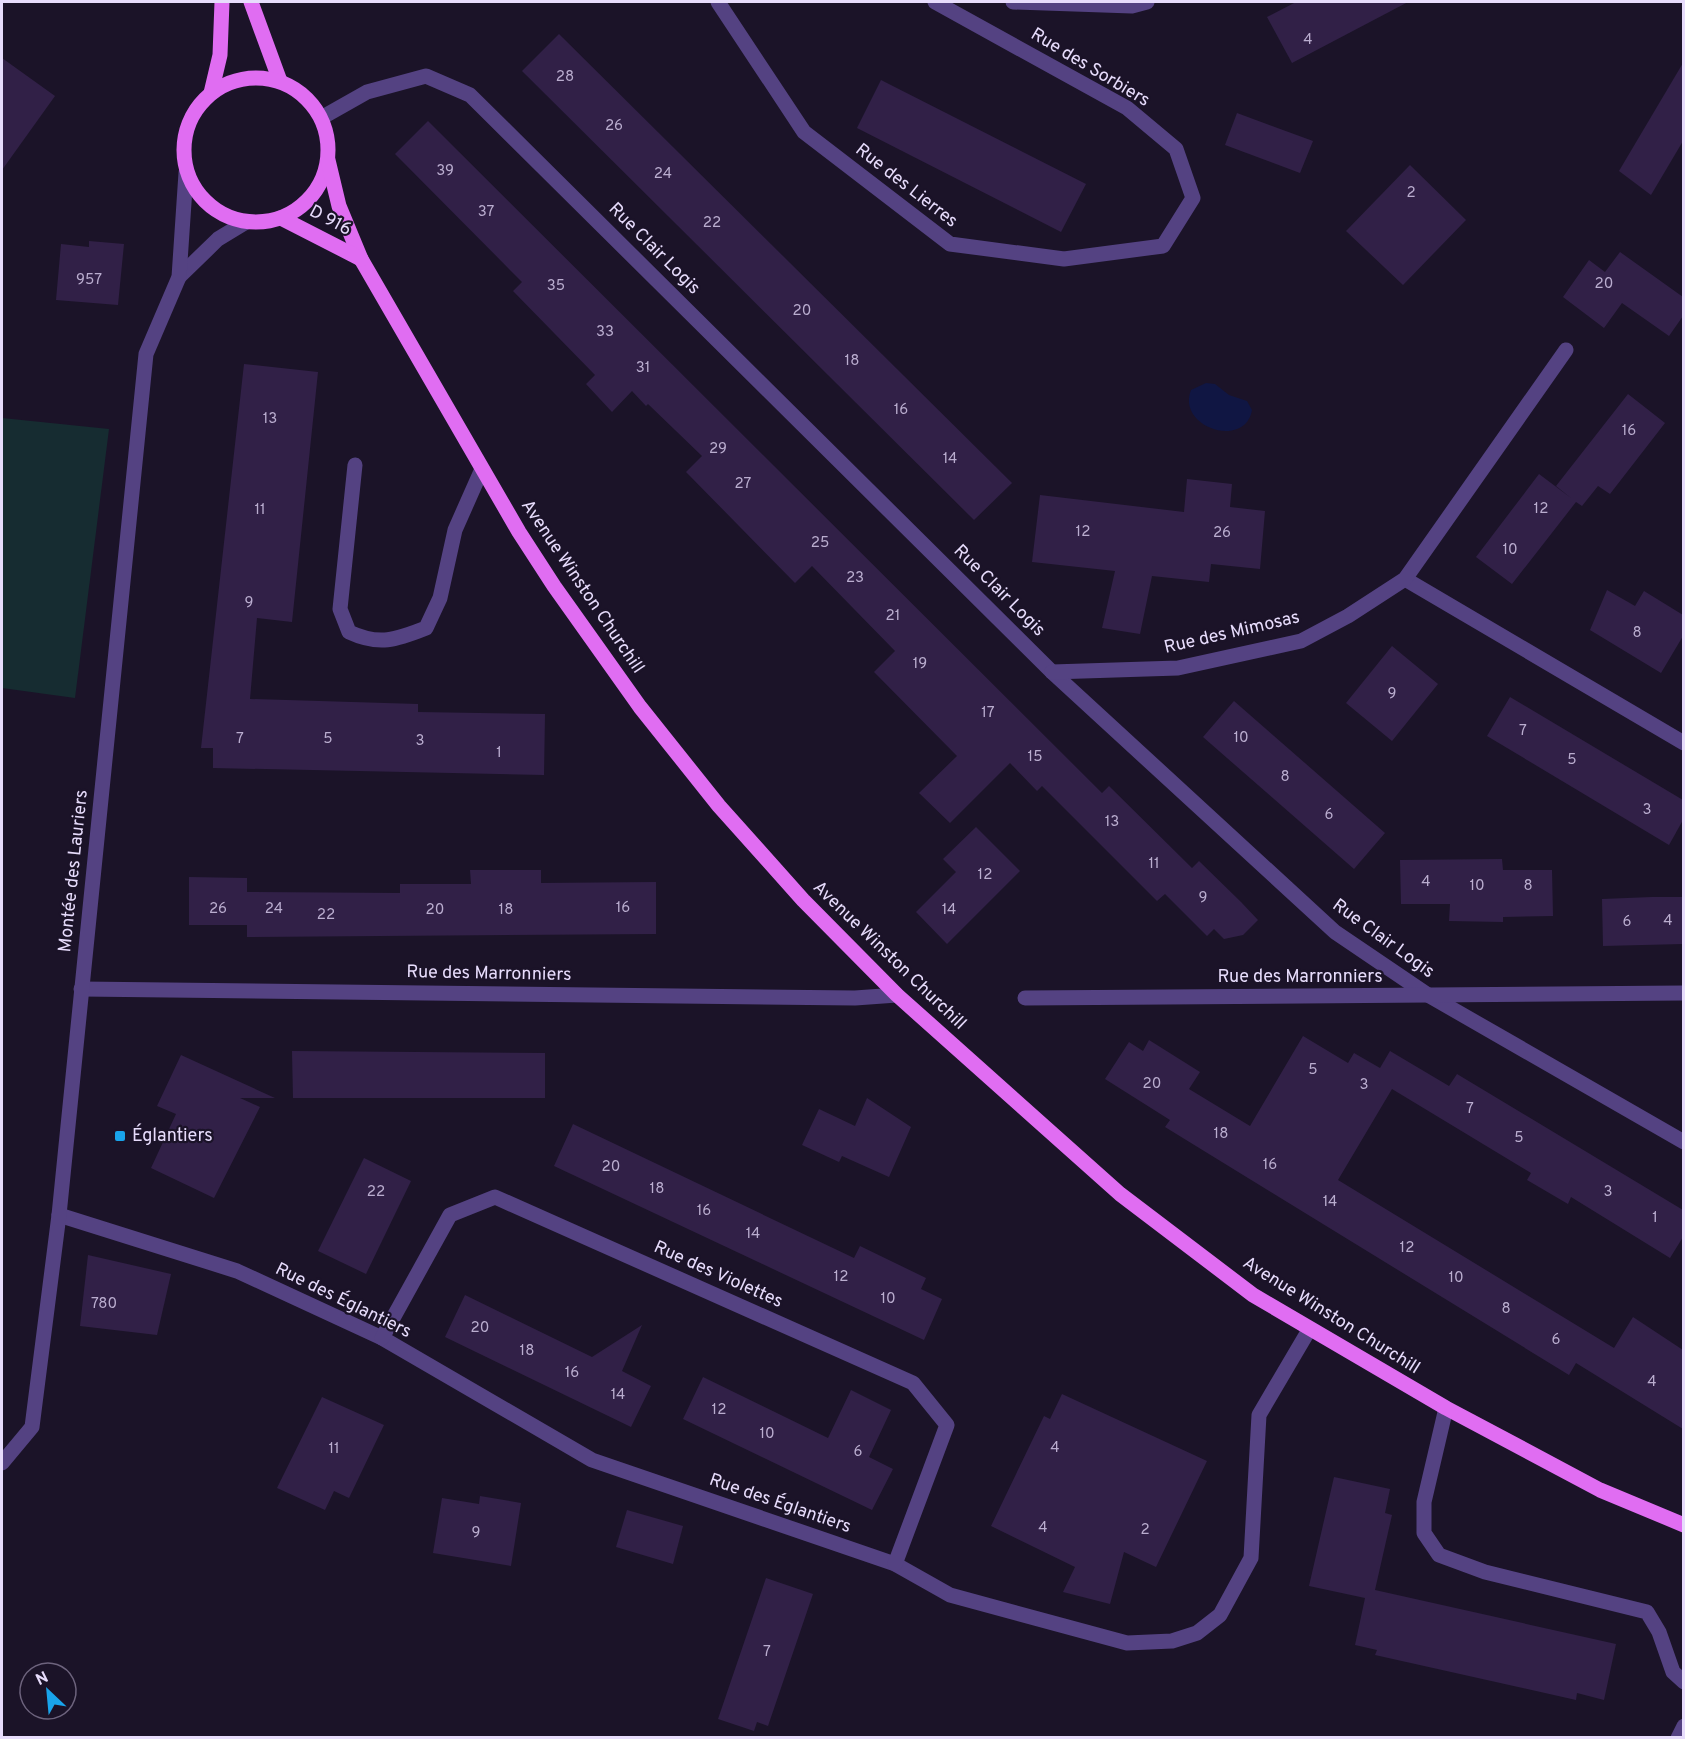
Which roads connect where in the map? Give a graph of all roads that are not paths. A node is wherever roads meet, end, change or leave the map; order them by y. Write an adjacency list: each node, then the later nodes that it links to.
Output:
1 (222, 2): 8 (main road)
2 (251, 2): 7 (main road)
3 (718, 2): 12 (street, Rue des Lierres)
4 (935, 2): 12 (street, Rue des Sorbiers)
5 (1013, 2): 6 (street)
6 (1147, 2)
7 (280, 81): 8 (main road); 9 (main road)
8 (211, 93): 11 (main road)
9 (321, 118): 10 (main road); 21 (street, Rue Clair Logis)
10 (328, 160): 13 (main road); 15 (main road, Avenue Winston Churchill)
11 (186, 173): 14 (main road); 16 (street, Montée des Lauriers)
12 (1193, 198)
13 (281, 218): 14 (main road); 15 (main road, D 916)
14 (246, 222): 16 (street, Montée des Lauriers)
15 (361, 259): 19 (main road, Avenue Winston Churchill)
16 (179, 277): 23 (street, Montée des Lauriers)
17 (1566, 350): 20 (street, Rue des Mimosas)
18 (355, 465): 19 (street)
19 (482, 470): 25 (main road, Avenue Winston Churchill)
20 (1405, 579): 21 (street, Rue des Mimosas); 22 (street)
21 (1052, 672): 26 (street, Rue Clair Logis)
22 (1683, 743)
23 (81, 989): 25 (street, Rue des Marronniers); 29 (street, Montée des Lauriers)
24 (1683, 993): 26 (street, Rue des Marronniers)
25 (897, 995): 30 (main road, Avenue Winston Churchill)
26 (1428, 995): 27 (street, Rue des Marronniers); 28 (street, Rue Clair Logis)
27 (1025, 998)
28 (1683, 1142)
29 (59, 1215): 31 (street, Rue des Églantiers); 33 (street, Montée des Lauriers)
30 (1309, 1330): 32 (main road, Avenue Winston Churchill); 35 (street, Rue des Églantiers)
31 (382, 1338): 35 (street, Rue des Églantiers); 35 (street, Rue des Violettes)
32 (1446, 1408): 34 (main road, Avenue Winston Churchill); 36 (street)
33 (2, 1463)
34 (1683, 1526)
35 (895, 1564)
36 (1683, 1682)
37 (1683, 1726): 38 (street)
38 (1678, 1737)

